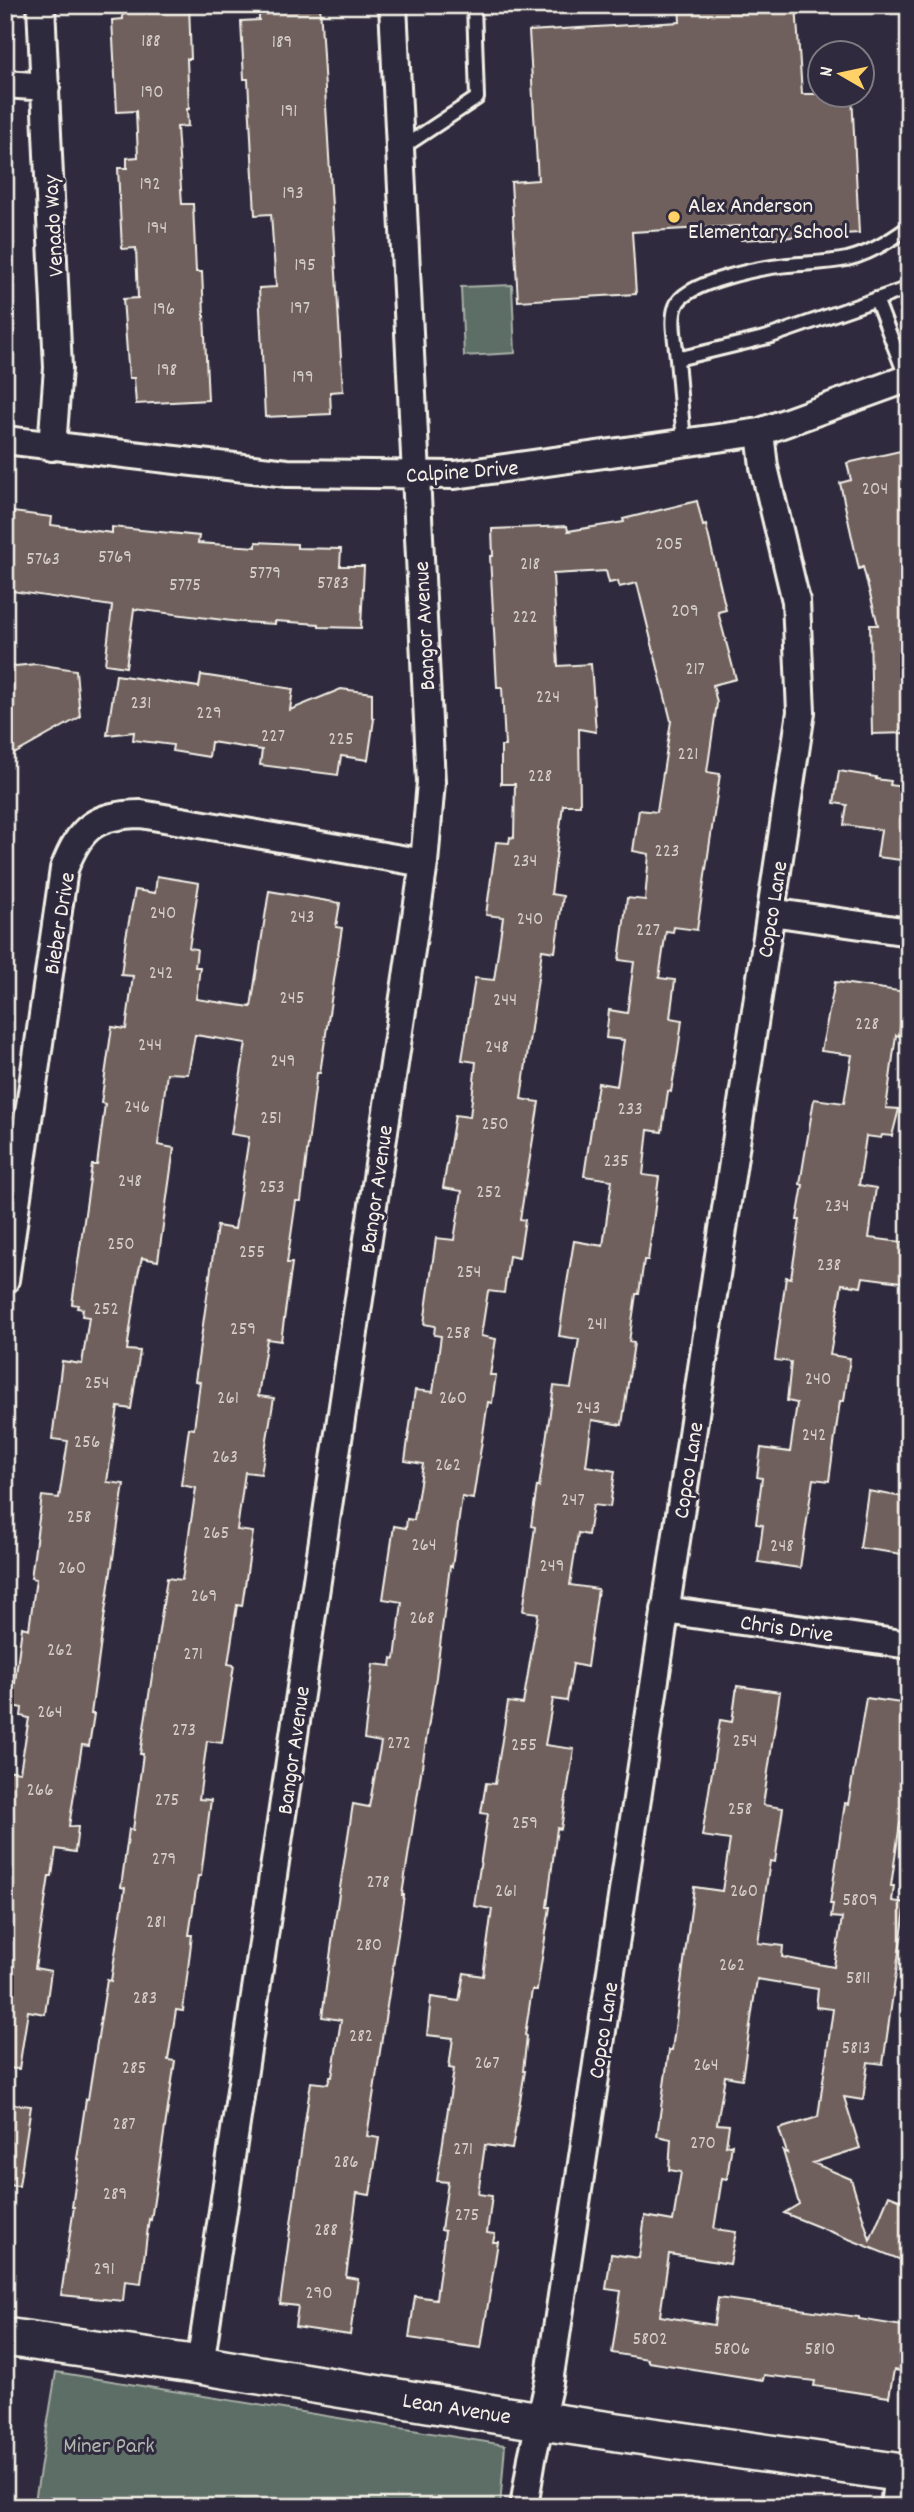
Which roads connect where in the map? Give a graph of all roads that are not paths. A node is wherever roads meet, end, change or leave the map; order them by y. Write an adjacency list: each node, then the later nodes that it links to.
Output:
1 (41, 5): 5 (street, Venado Way)
2 (393, 5): 6 (street, Bangor Avenue)
3 (474, 5): 6 (lane)
4 (5, 84): 5 (street)
5 (46, 87): 15 (street, Venado Way)
6 (400, 149): 16 (street, Bangor Avenue)
7 (909, 227): 10 (lane)
8 (909, 288): 9 (lane)
9 (876, 299): 10 (lane); 11 (lane)
10 (677, 359): 14 (lane)
11 (908, 378): 12 (street, Calpine Drive)
12 (760, 432): 14 (street, Calpine Drive); 18 (street, Copco Lane)
13 (5, 440): 15 (street, Calpine Drive)
14 (684, 442): 16 (street, Calpine Drive)
15 (51, 447): 16 (street, Calpine Drive)
16 (416, 475): 17 (street, Bangor Avenue)
17 (424, 863): 20 (street, Bieber Drive); 24 (street, Bangor Avenue)
18 (771, 912): 19 (street); 21 (street, Copco Lane)
19 (909, 932)
20 (5, 1280)
21 (665, 1610): 22 (street, Chris Drive); 25 (street, Copco Lane)
22 (909, 1645)
23 (5, 2337): 24 (street, Lean Avenue)
24 (200, 2365): 25 (street, Lean Avenue)
25 (540, 2421): 26 (street, Lean Avenue); 27 (street, Copco Lane)
26 (900, 2485)
27 (524, 2507)

